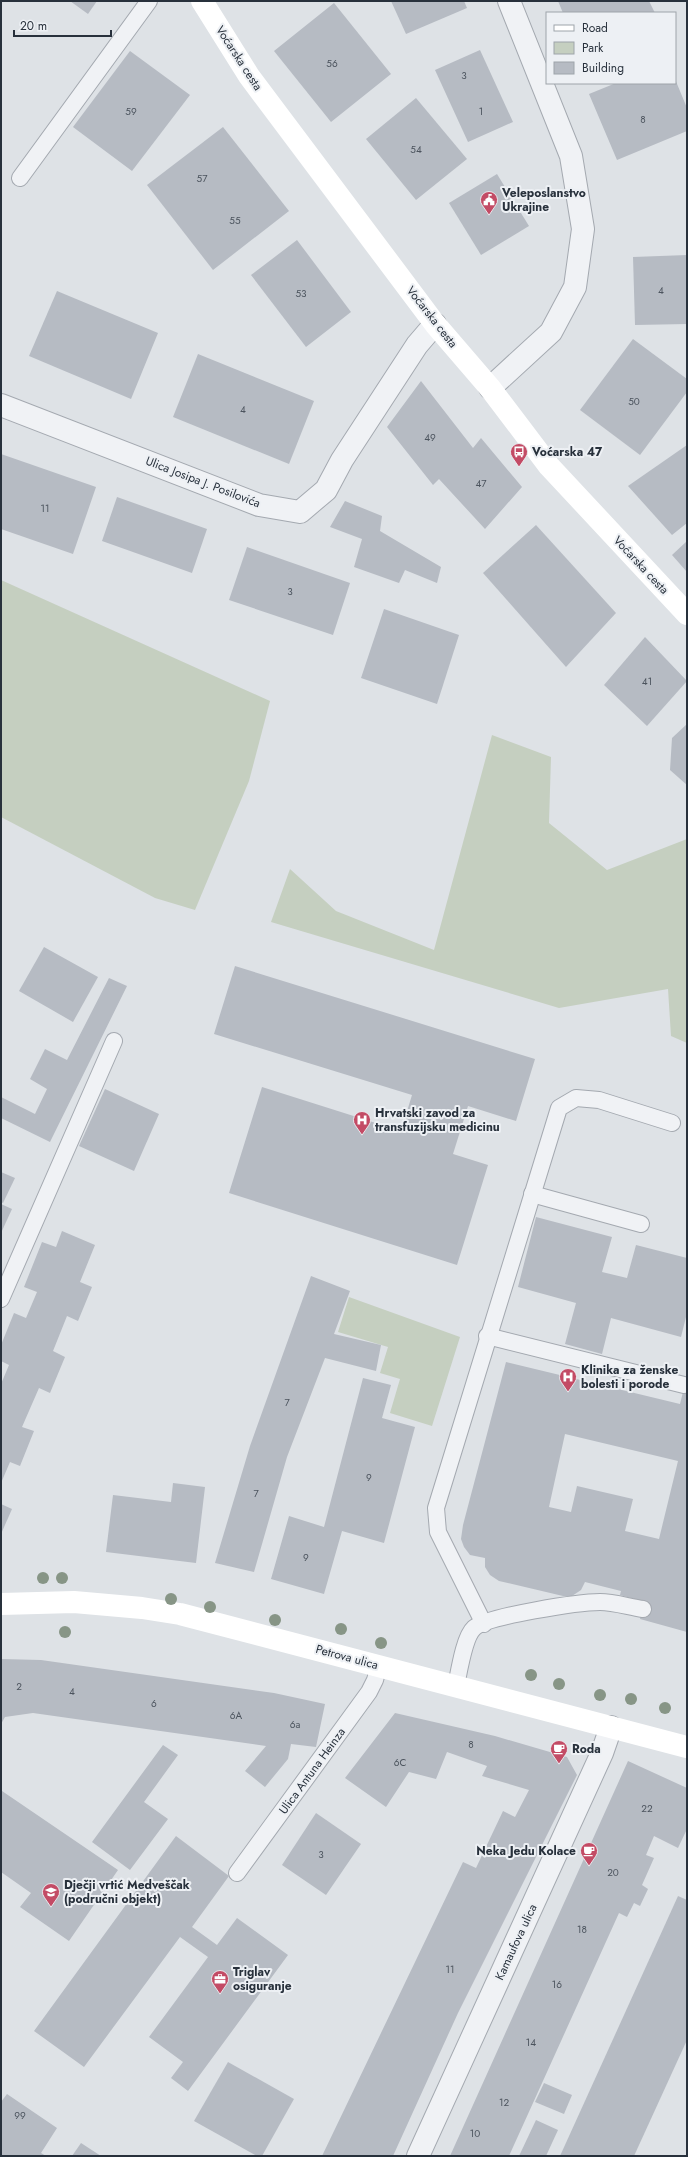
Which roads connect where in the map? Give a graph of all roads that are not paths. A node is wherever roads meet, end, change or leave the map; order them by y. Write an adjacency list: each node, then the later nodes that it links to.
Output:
1 (149, 1): 4 (lane)
2 (202, 1): 5 (street, Voćarska cesta)
3 (509, 1): 6 (street)
4 (20, 178)
5 (435, 324): 6 (street, Voćarska cesta); 7 (street, Ulica Josipa J. Posilovića)
6 (490, 388): 8 (street, Voćarska cesta)
7 (1, 405)
8 (687, 614)
9 (114, 1041): 13 (lane)
10 (672, 1123): 11 (lane)
11 (532, 1194): 12 (lane); 14 (lane)
12 (641, 1224)
13 (1, 1299)
14 (488, 1336): 15 (lane); 18 (lane)
15 (684, 1385)
16 (1, 1604): 19 (street, Petrova ulica)
17 (643, 1609): 18 (lane)
18 (484, 1624): 20 (lane)
19 (379, 1665): 20 (street, Petrova ulica); 23 (lane, Ulica Antuna Heinza)
20 (456, 1686): 21 (street, Petrova ulica)
21 (611, 1727): 22 (street, Petrova ulica); 24 (street, Kamaufova ulica)
22 (687, 1747)
23 (238, 1873)
24 (418, 2156)

